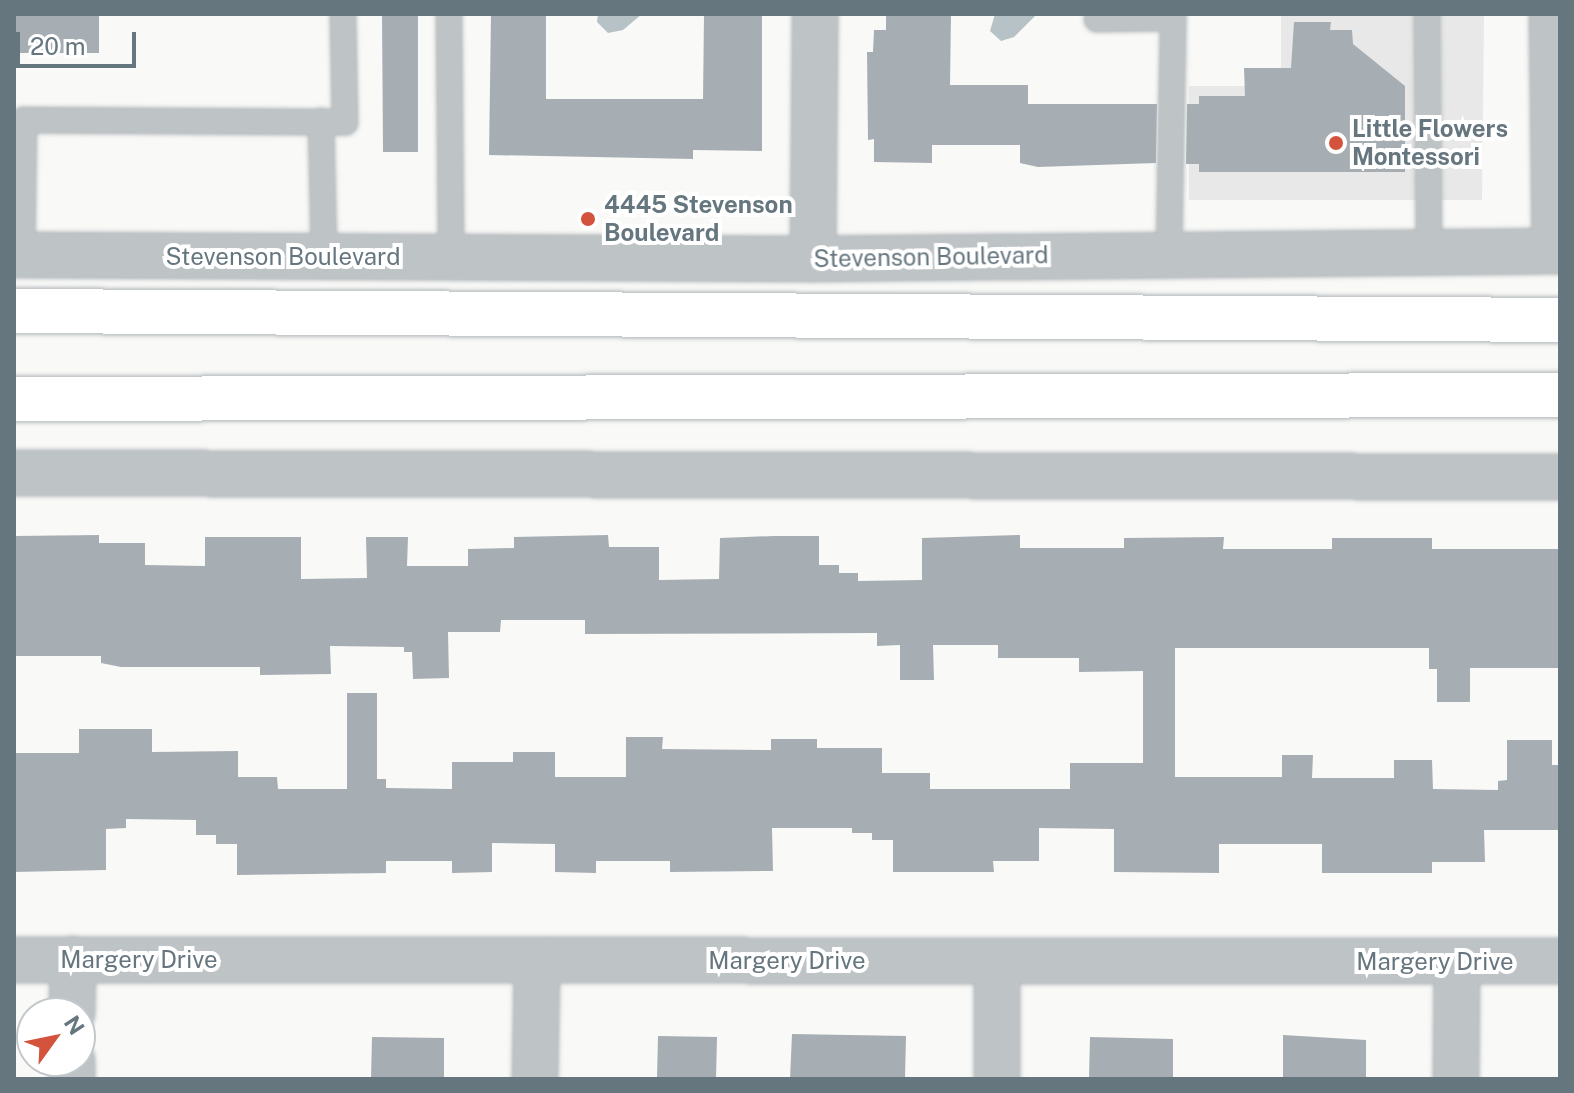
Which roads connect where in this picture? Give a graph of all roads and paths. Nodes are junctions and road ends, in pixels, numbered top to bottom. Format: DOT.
graph roads {
  1 [pos="343,14"];
  2 [pos="449,14"];
  3 [pos="815,14"];
  4 [pos="1427,14"];
  5 [pos="1552,14"];
  6 [pos="1173,16"];
  7 [pos="1097,19"];
  8 [pos="321,121"];
  9 [pos="1558,250"];
  10 [pos="1429,252"];
  11 [pos="18,255"];
  12 [pos="1169,255"];
  13 [pos="324,258"];
  14 [pos="451,258"];
  15 [pos="813,259"];
  16 [pos="14,311"];
  17 [pos="1560,320"];
  18 [pos="1560,395"];
  19 [pos="14,399"];
  20 [pos="14,473"];
  21 [pos="1560,477"];
  22 [pos="73,959"];
  23 [pos="14,960"];
  24 [pos="537,961"];
  25 [pos="1560,961"];
  26 [pos="997,962"];
  27 [pos="1457,963"];
  28 [pos="72,997"];
  29 [pos="535,1079"];
  30 [pos="997,1079"];
  31 [pos="1456,1079"];
  1 -- 8 [label="lane"];
  2 -- 14 [label="lane"];
  3 -- 15 [label="street"];
  4 -- 10 [label="lane"];
  5 -- 9 [label="street"];
  6 -- 7 [label="lane"];
  6 -- 12 [label="lane"];
  8 -- 11 [label="lane"];
  8 -- 13 [label="lane"];
  9 -- 10 [label="street, Stevenson Boulevard"];
  10 -- 12 [label="street, Stevenson Boulevard"];
  11 -- 13 [label="street, Stevenson Boulevard"];
  12 -- 15 [label="street, Stevenson Boulevard"];
  13 -- 14 [label="street, Stevenson Boulevard"];
  14 -- 15 [label="street, Stevenson Boulevard"];
  16 -- 17 [label="main road"];
  18 -- 19 [label="main road"];
  20 -- 21 [label="street"];
  22 -- 23 [label="street, Margery Drive"];
  22 -- 24 [label="street, Margery Drive"];
  22 -- 28 [label="street"];
  24 -- 26 [label="street, Margery Drive"];
  24 -- 29 [label="street"];
  25 -- 27 [label="street, Margery Drive"];
  26 -- 27 [label="street, Margery Drive"];
  26 -- 30 [label="street"];
  27 -- 31 [label="street"];
}
